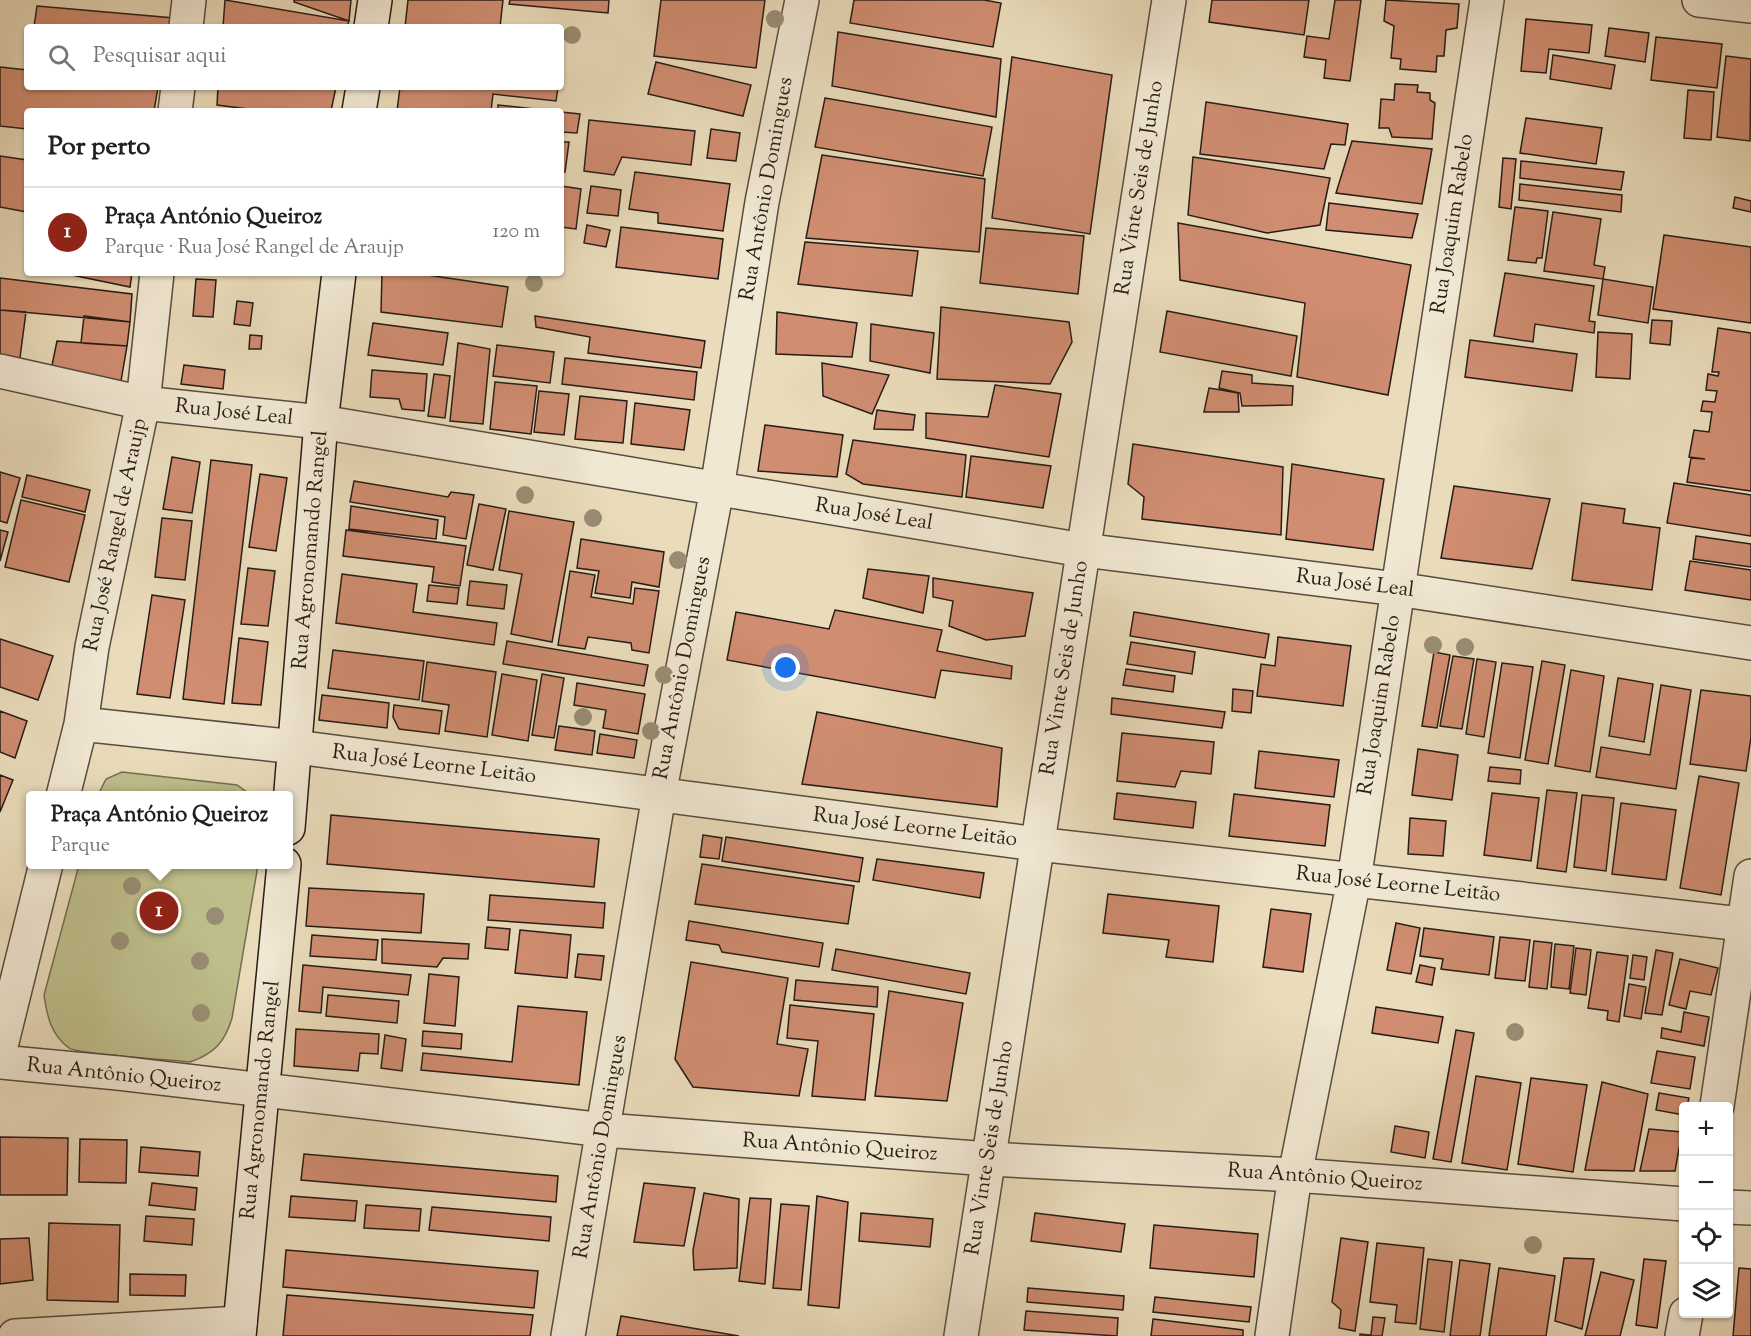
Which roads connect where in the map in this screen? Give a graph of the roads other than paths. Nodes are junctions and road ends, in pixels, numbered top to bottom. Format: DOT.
graph roads {
  1 [pos="189,0"];
  2 [pos="375,0"];
  3 [pos="802,0"];
  4 [pos="1169,0"];
  5 [pos="1487,0"];
  6 [pos="1699,0"];
  7 [pos="1751,6"];
  8 [pos="186,24"];
  9 [pos="371,24"];
  10 [pos="178,90"];
  11 [pos="362,90"];
  12 [pos="175,108"];
  13 [pos="360,108"];
  14 [pos="157,276"];
  15 [pos="339,276"];
  16 [pos="0,371"];
  17 [pos="143,403"];
  18 [pos="321,422"];
  19 [pos="717,489"];
  20 [pos="1083,550"];
  21 [pos="1398,589"];
  22 [pos="1751,643"];
  23 [pos="81,724"];
  24 [pos="296,747"];
  25 [pos="64,791"];
  26 [pos="292,791"];
  27 [pos="659,795"];
  28 [pos="1037,844"];
  29 [pos="45,869"];
  30 [pos="284,869"];
  31 [pos="1751,876"];
  32 [pos="1354,880"];
  33 [pos="1748,925"];
  34 [pos="0,1050"];
  35 [pos="0,1062"];
  36 [pos="262,1092"];
  37 [pos="1719,1102"];
  38 [pos="604,1130"];
  39 [pos="989,1159"];
  40 [pos="1295,1175"];
  41 [pos="1679,1204"];
  42 [pos="1733,1207"];
  43 [pos="1751,1208"];
  44 [pos="1685,1318"];
  45 [pos="240,1329"];
  46 [pos="15,1336"];
  47 [pos="568,1336"];
  48 [pos="961,1336"];
  49 [pos="1272,1336"];
  50 [pos="1682,1336"];
  1 -- 8 [label="street"];
  2 -- 9 [label="street"];
  3 -- 19 [label="street, Rua Antônio Domingues"];
  4 -- 20 [label="street, Rua Vinte Seis de Junho"];
  5 -- 21 [label="street, Rua Joaquim Rabelo"];
  6 -- 7 [label="street"];
  10 -- 12 [label="street"];
  11 -- 13 [label="street"];
  14 -- 17 [label="street, Rua José Rangel de Araujp"];
  15 -- 18 [label="street, Rua Agronomando Rangel"];
  16 -- 17 [label="street, Rua José Leal"];
  17 -- 18 [label="street, Rua José Leal"];
  17 -- 23 [label="street, Rua José Rangel de Araujp"];
  18 -- 19 [label="street, Rua José Leal"];
  18 -- 24 [label="street, Rua Agronomando Rangel"];
  19 -- 20 [label="street, Rua José Leal"];
  19 -- 27 [label="street, Rua Antônio Domingues"];
  20 -- 21 [label="street, Rua José Leal"];
  20 -- 28 [label="street, Rua Vinte Seis de Junho"];
  21 -- 22 [label="street, Rua José Leal"];
  21 -- 32 [label="street, Rua Joaquim Rabelo"];
  23 -- 24 [label="street, Rua José Leorne Leitão"];
  23 -- 25 [label="street, Rua José Rangel de Araujp"];
  24 -- 26 [label="street, Rua Agronomando Rangel"];
  24 -- 27 [label="street, Rua José Leorne Leitão"];
  27 -- 28 [label="street, Rua José Leorne Leitão"];
  27 -- 38 [label="street, Rua Antônio Domingues"];
  28 -- 32 [label="street, Rua José Leorne Leitão"];
  28 -- 39 [label="street, Rua Vinte Seis de Junho"];
  29 -- 34 [label="street"];
  30 -- 36 [label="street, Rua Agronomando Rangel"];
  31 -- 33 [label="street"];
  32 -- 33 [label="street, Rua José Leorne Leitão"];
  32 -- 40 [label="street, Rua Joaquim Rabelo"];
  33 -- 37 [label="street"];
  35 -- 36 [label="street, Rua Antônio Queiroz"];
  36 -- 38 [label="street, Rua Antônio Queiroz"];
  36 -- 45 [label="street, Rua Agronomando Rangel"];
  38 -- 39 [label="street, Rua Antônio Queiroz"];
  38 -- 47 [label="street, Rua Antônio Domingues"];
  39 -- 40 [label="street, Rua Antônio Queiroz"];
  39 -- 48 [label="street, Rua Vinte Seis de Junho"];
  40 -- 41 [label="street, Rua Antônio Queiroz"];
  40 -- 49 [label="street, Rua Joaquim Rabelo"];
  42 -- 43 [label="street"];
  44 -- 50 [label="street"];
  45 -- 46 [label="street"];
}
